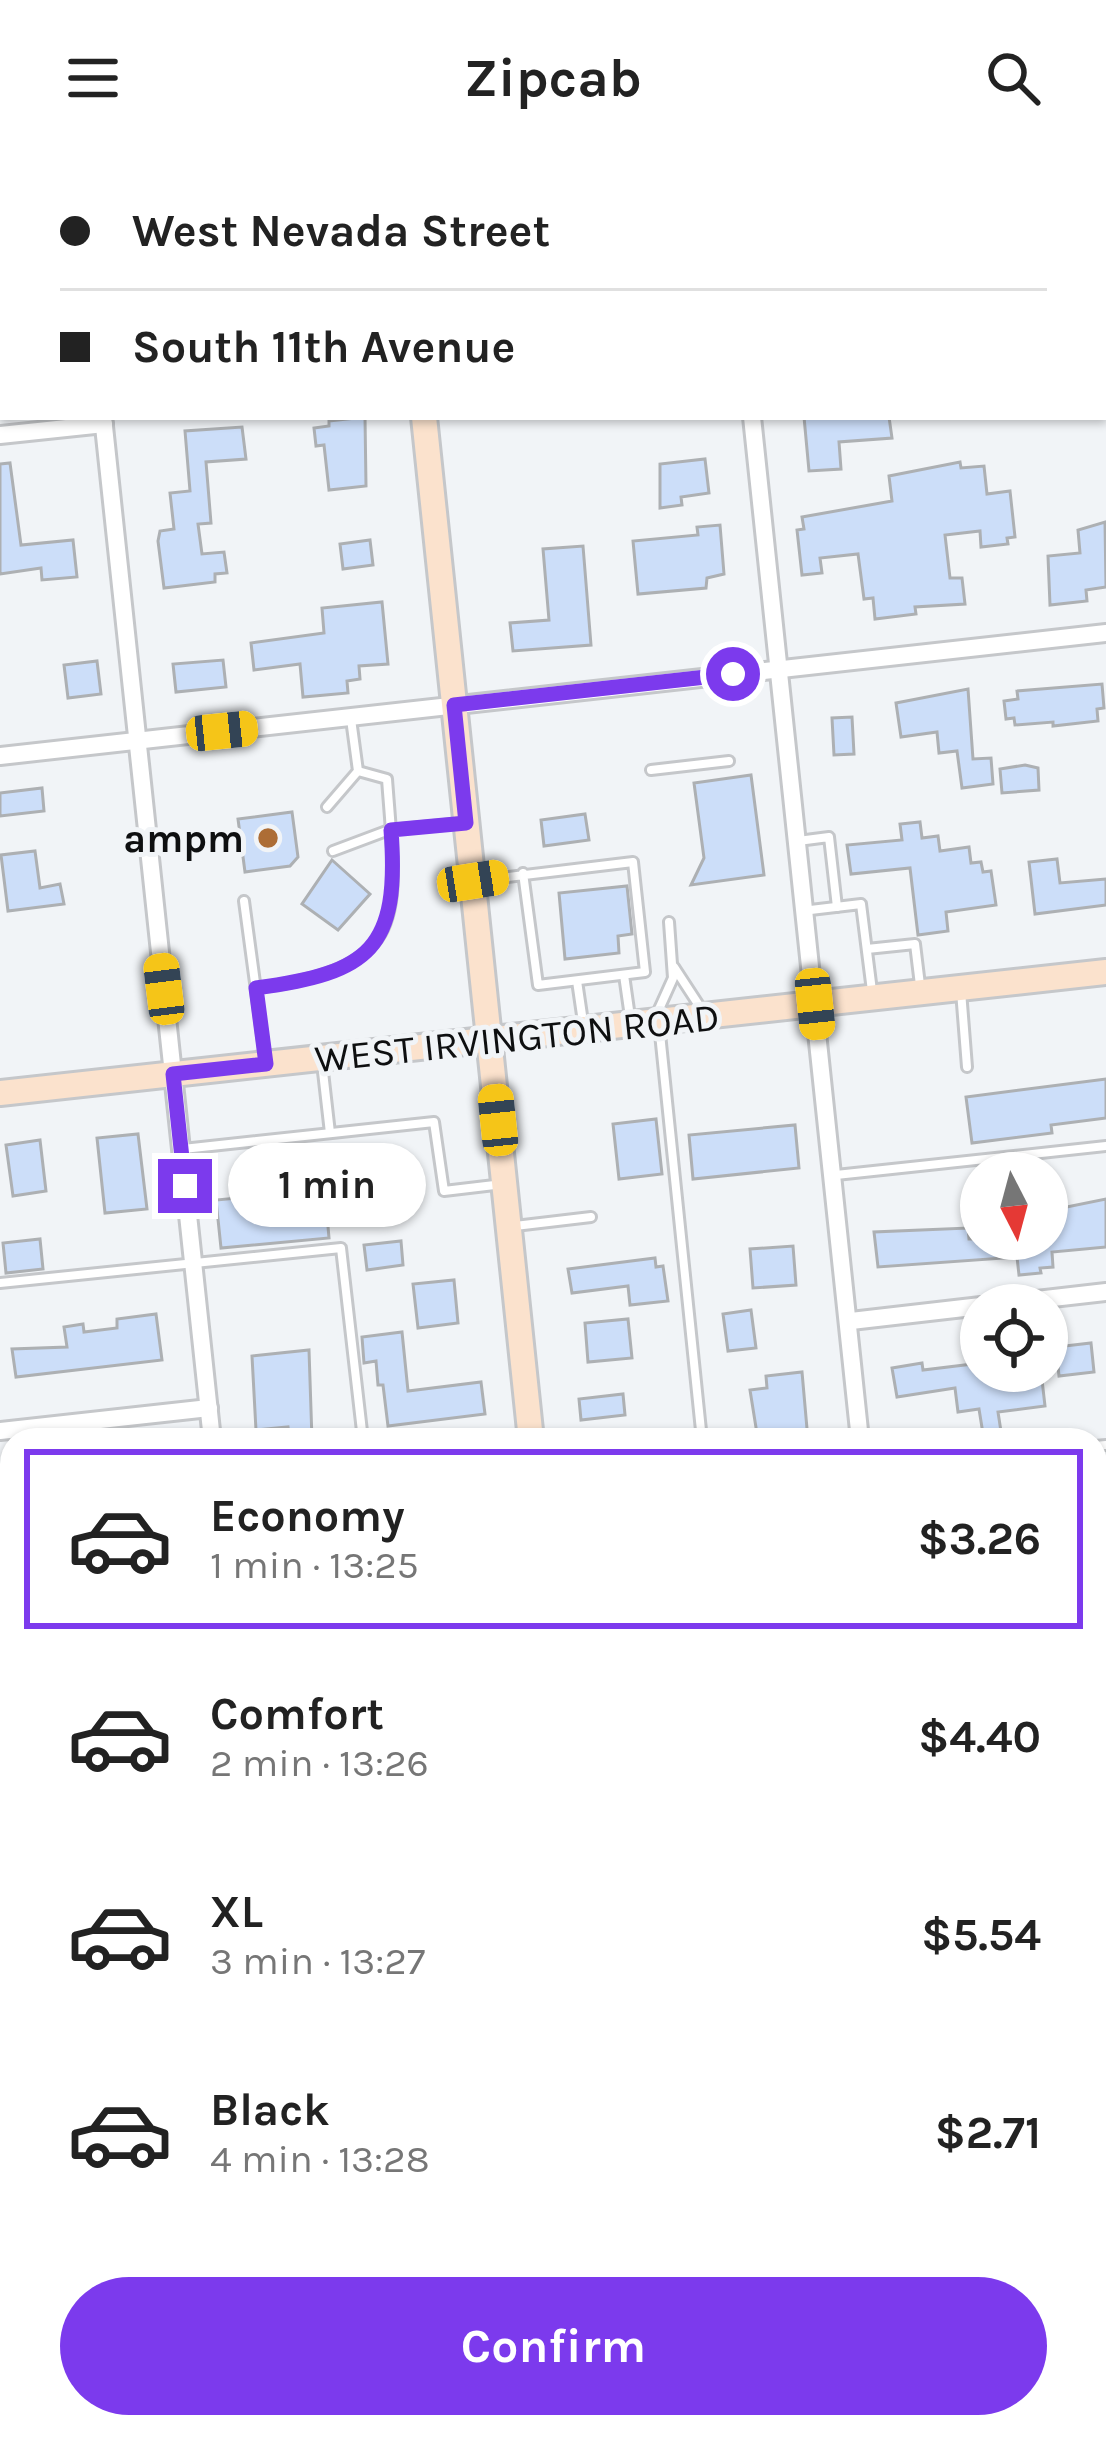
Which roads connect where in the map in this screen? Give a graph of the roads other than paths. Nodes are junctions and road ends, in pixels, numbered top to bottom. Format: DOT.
graph roads {
  1 [pos="104,420"];
  2 [pos="424,420"];
  3 [pos="752,420"];
  4 [pos="0,435"];
  5 [pos="1106,633"];
  6 [pos="777,670"];
  7 [pos="454,705"];
  8 [pos="351,717"];
  9 [pos="136,740"];
  10 [pos="0,756"];
  11 [pos="729,761"];
  12 [pos="651,770"];
  13 [pos="358,771"];
  14 [pos="327,807"];
  15 [pos="466,823"];
  16 [pos="391,830"];
  17 [pos="794,841"];
  18 [pos="332,851"];
  19 [pos="524,873"];
  20 [pos="473,881"];
  21 [pos="244,901"];
  22 [pos="837,907"];
  23 [pos="802,911"];
  24 [pos="669,922"];
  25 [pos="867,949"];
  26 [pos="674,966"];
  27 [pos="1106,972"];
  28 [pos="624,975"];
  29 [pos="577,980"];
  30 [pos="256,988"];
  31 [pos="960,988"];
  32 [pos="921,992"];
  33 [pos="872,998"];
  34 [pos="815,1004"];
  35 [pos="707,1016"];
  36 [pos="648,1022"];
  37 [pos="584,1030"];
  38 [pos="490,1040"];
  39 [pos="322,1058"];
  40 [pos="266,1064"];
  41 [pos="967,1067"];
  42 [pos="173,1074"];
  43 [pos="0,1093"];
  44 [pos="330,1133"];
  45 [pos="1106,1146"];
  46 [pos="181,1149"];
  47 [pos="834,1175"];
  48 [pos="505,1184"];
  49 [pos="591,1217"];
  50 [pos="509,1226"];
  51 [pos="193,1261"];
  52 [pos="0,1283"];
  53 [pos="1106,1292"];
  54 [pos="1068,1296"];
  55 [pos="960,1308"];
  56 [pos="850,1321"];
  57 [pos="209,1408"];
  58 [pos="27,1428"];
  59 [pos="211,1428"];
  60 [pos="362,1428"];
  61 [pos="530,1428"];
  62 [pos="700,1428"];
  63 [pos="859,1428"];
  1 -- 4 [label="street"];
  1 -- 9 [label="street"];
  2 -- 7 [label="main road"];
  3 -- 6 [label="street"];
  5 -- 6 [label="street"];
  6 -- 7 [label="street"];
  6 -- 17 [label="street"];
  7 -- 8 [label="street"];
  7 -- 15 [label="main road"];
  8 -- 9 [label="street"];
  8 -- 13 [label="lane"];
  9 -- 10 [label="street"];
  9 -- 42 [label="street"];
  11 -- 12 [label="lane"];
  13 -- 14 [label="lane"];
  13 -- 16 [label="lane"];
  15 -- 16 [label="lane"];
  15 -- 20 [label="main road"];
  16 -- 18 [label="lane"];
  16 -- 30 [label="lane"];
  17 -- 22 [label="lane"];
  17 -- 23 [label="street"];
  19 -- 20 [label="lane"];
  19 -- 28 [label="lane"];
  19 -- 29 [label="lane"];
  20 -- 38 [label="main road"];
  21 -- 30 [label="lane"];
  22 -- 23 [label="lane"];
  22 -- 25 [label="lane"];
  23 -- 34 [label="street"];
  24 -- 26 [label="lane"];
  25 -- 32 [label="lane"];
  25 -- 33 [label="lane"];
  26 -- 35 [label="lane"];
  26 -- 36 [label="lane"];
  27 -- 31 [label="main road, WEST IRVINGTON ROAD"];
  28 -- 29 [label="lane"];
  28 -- 36 [label="lane"];
  29 -- 37 [label="lane"];
  30 -- 40 [label="lane"];
  31 -- 32 [label="main road, WEST IRVINGTON ROAD"];
  31 -- 41 [label="lane"];
  32 -- 33 [label="main road, WEST IRVINGTON ROAD"];
  33 -- 34 [label="main road, WEST IRVINGTON ROAD"];
  34 -- 35 [label="main road, WEST IRVINGTON ROAD"];
  34 -- 47 [label="street"];
  35 -- 36 [label="main road, WEST IRVINGTON ROAD"];
  36 -- 37 [label="main road, WEST IRVINGTON ROAD"];
  36 -- 62 [label="lane"];
  37 -- 38 [label="main road, WEST IRVINGTON ROAD"];
  38 -- 39 [label="main road, WEST IRVINGTON ROAD"];
  38 -- 48 [label="main road"];
  39 -- 40 [label="main road, WEST IRVINGTON ROAD"];
  39 -- 44 [label="lane"];
  40 -- 42 [label="main road, WEST IRVINGTON ROAD"];
  42 -- 43 [label="main road, WEST IRVINGTON ROAD"];
  42 -- 46 [label="street"];
  44 -- 46 [label="lane"];
  44 -- 48 [label="lane"];
  45 -- 47 [label="lane"];
  46 -- 51 [label="street"];
  47 -- 56 [label="street"];
  48 -- 50 [label="main road"];
  49 -- 50 [label="lane"];
  50 -- 61 [label="main road"];
  51 -- 52 [label="lane"];
  51 -- 57 [label="street"];
  51 -- 60 [label="lane"];
  53 -- 54 [label="street"];
  55 -- 56 [label="street"];
  56 -- 63 [label="street"];
  57 -- 58 [label="street"];
  57 -- 59 [label="street"];
}
